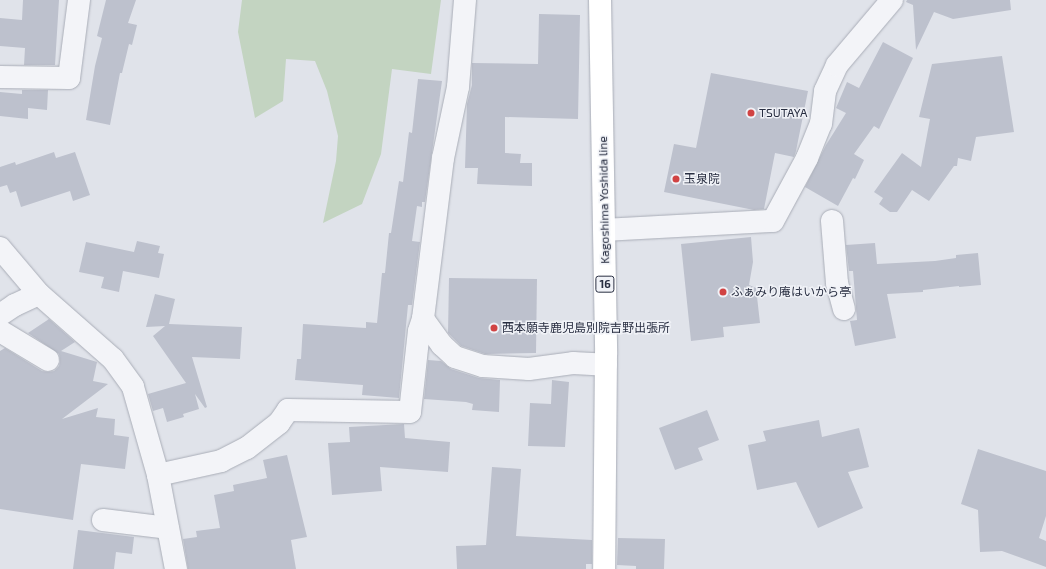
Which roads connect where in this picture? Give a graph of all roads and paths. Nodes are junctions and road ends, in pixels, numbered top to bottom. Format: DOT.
graph roads {
  1 [pos="79,0"];
  2 [pos="465,0"];
  3 [pos="600,0"];
  4 [pos="892,0"];
  5 [pos="0,76"];
  6 [pos="832,221"];
  7 [pos="605,230"];
  8 [pos="0,248"];
  9 [pos="40,294"];
  10 [pos="844,310"];
  11 [pos="0,315"];
  12 [pos="423,319"];
  13 [pos="0,331"];
  14 [pos="48,360"];
  15 [pos="606,365"];
  16 [pos="158,474"];
  17 [pos="103,520"];
  18 [pos="168,528"];
  19 [pos="176,569"];
  20 [pos="604,569"];
  1 -- 5 [label="street"];
  2 -- 12 [label="street"];
  3 -- 7 [label="main road, Kagoshima Yoshida line / 16"];
  4 -- 7 [label="street"];
  6 -- 10 [label="street"];
  7 -- 15 [label="main road, Kagoshima Yoshida line / 16"];
  8 -- 9 [label="street"];
  9 -- 11 [label="street"];
  9 -- 16 [label="street"];
  12 -- 15 [label="street"];
  12 -- 16 [label="street"];
  13 -- 14 [label="street"];
  15 -- 20 [label="main road, Kagoshima Yoshida line / 16"];
  16 -- 18 [label="street"];
  17 -- 18 [label="street"];
  18 -- 19 [label="street"];
}
